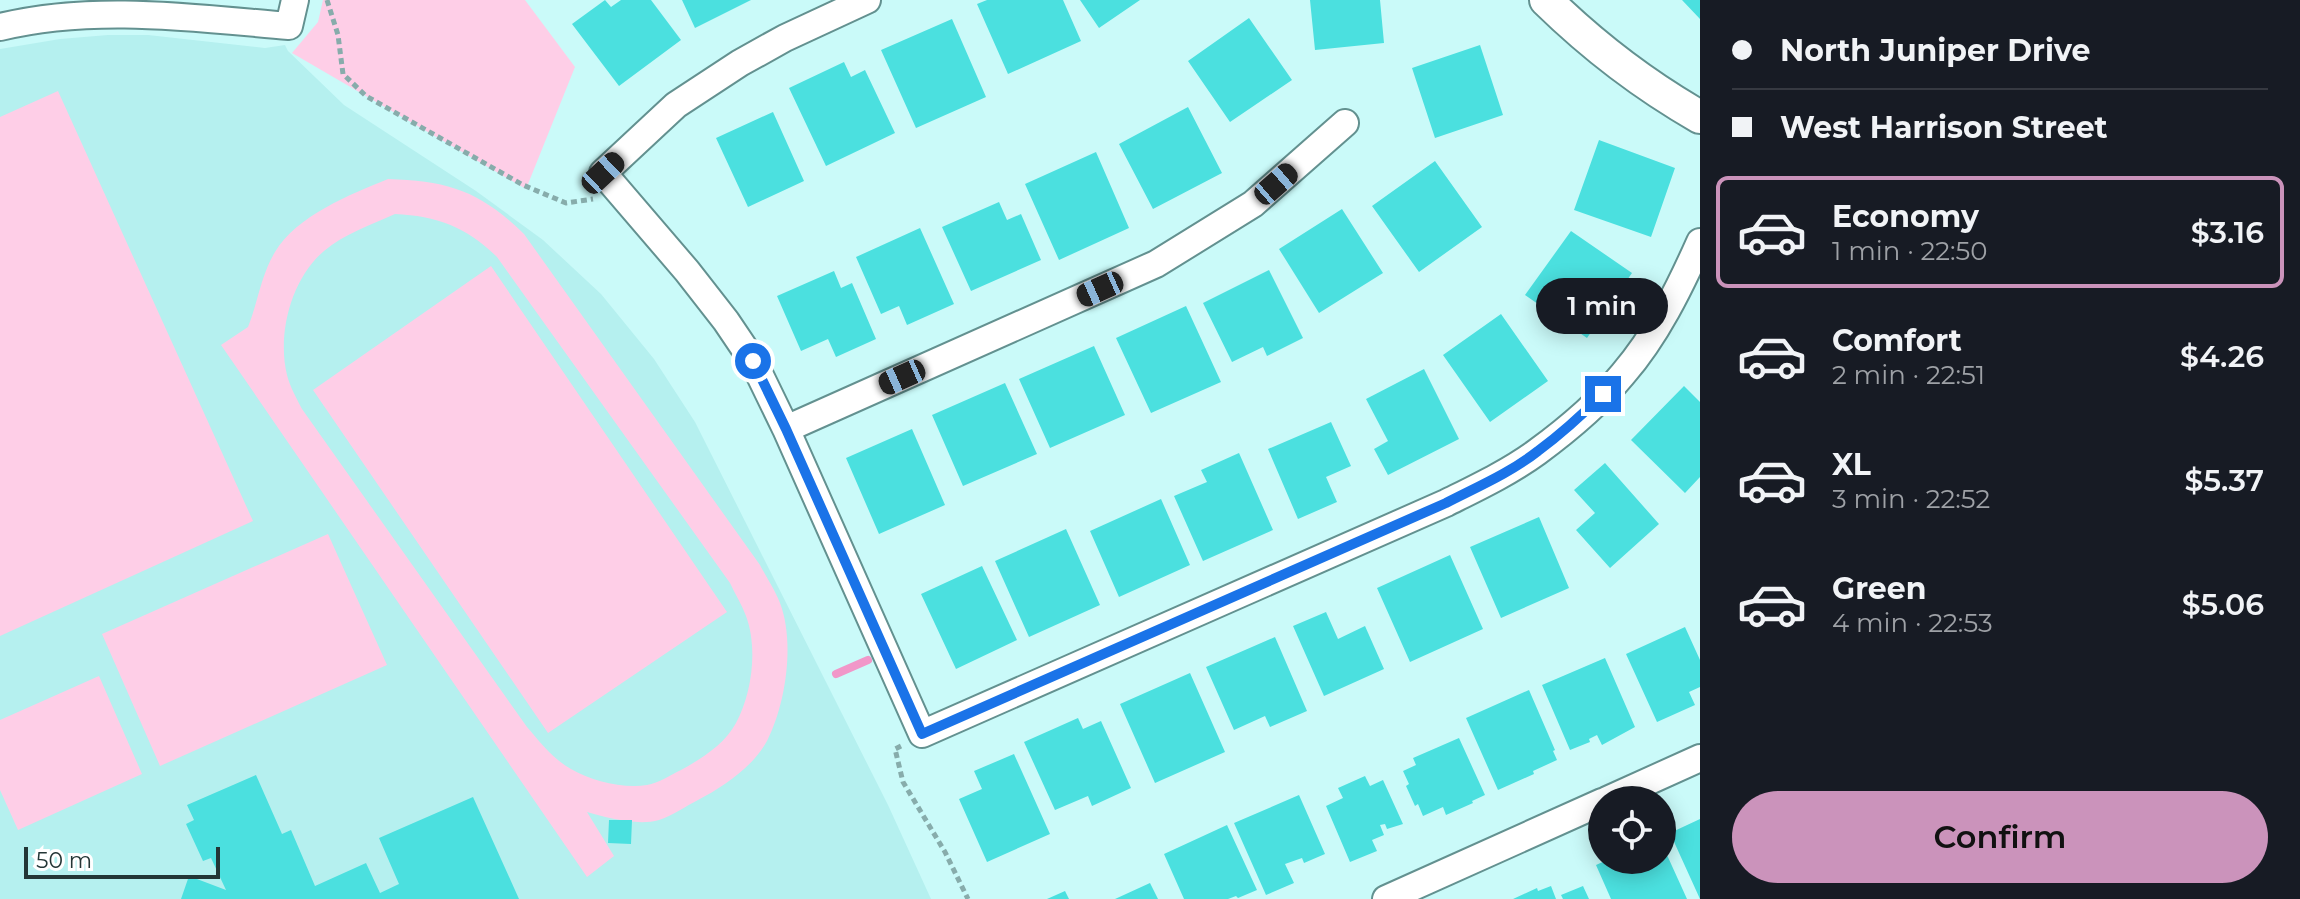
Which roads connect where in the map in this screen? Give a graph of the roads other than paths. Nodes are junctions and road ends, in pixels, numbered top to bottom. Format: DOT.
graph roads {
  1 [pos="295,0"];
  2 [pos="867,0"];
  3 [pos="1546,0"];
  4 [pos="0,27"];
  5 [pos="1700,117"];
  6 [pos="1345,123"];
  7 [pos="1700,242"];
  8 [pos="786,429"];
  9 [pos="1700,758"];
  10 [pos="1637,786"];
  11 [pos="1588,808"];
  12 [pos="1386,899"];
  1 -- 4 [label="street"];
  2 -- 8 [label="street"];
  3 -- 5 [label="street"];
  6 -- 8 [label="street"];
  7 -- 8 [label="street"];
  9 -- 10 [label="street"];
  11 -- 12 [label="street"];
}
